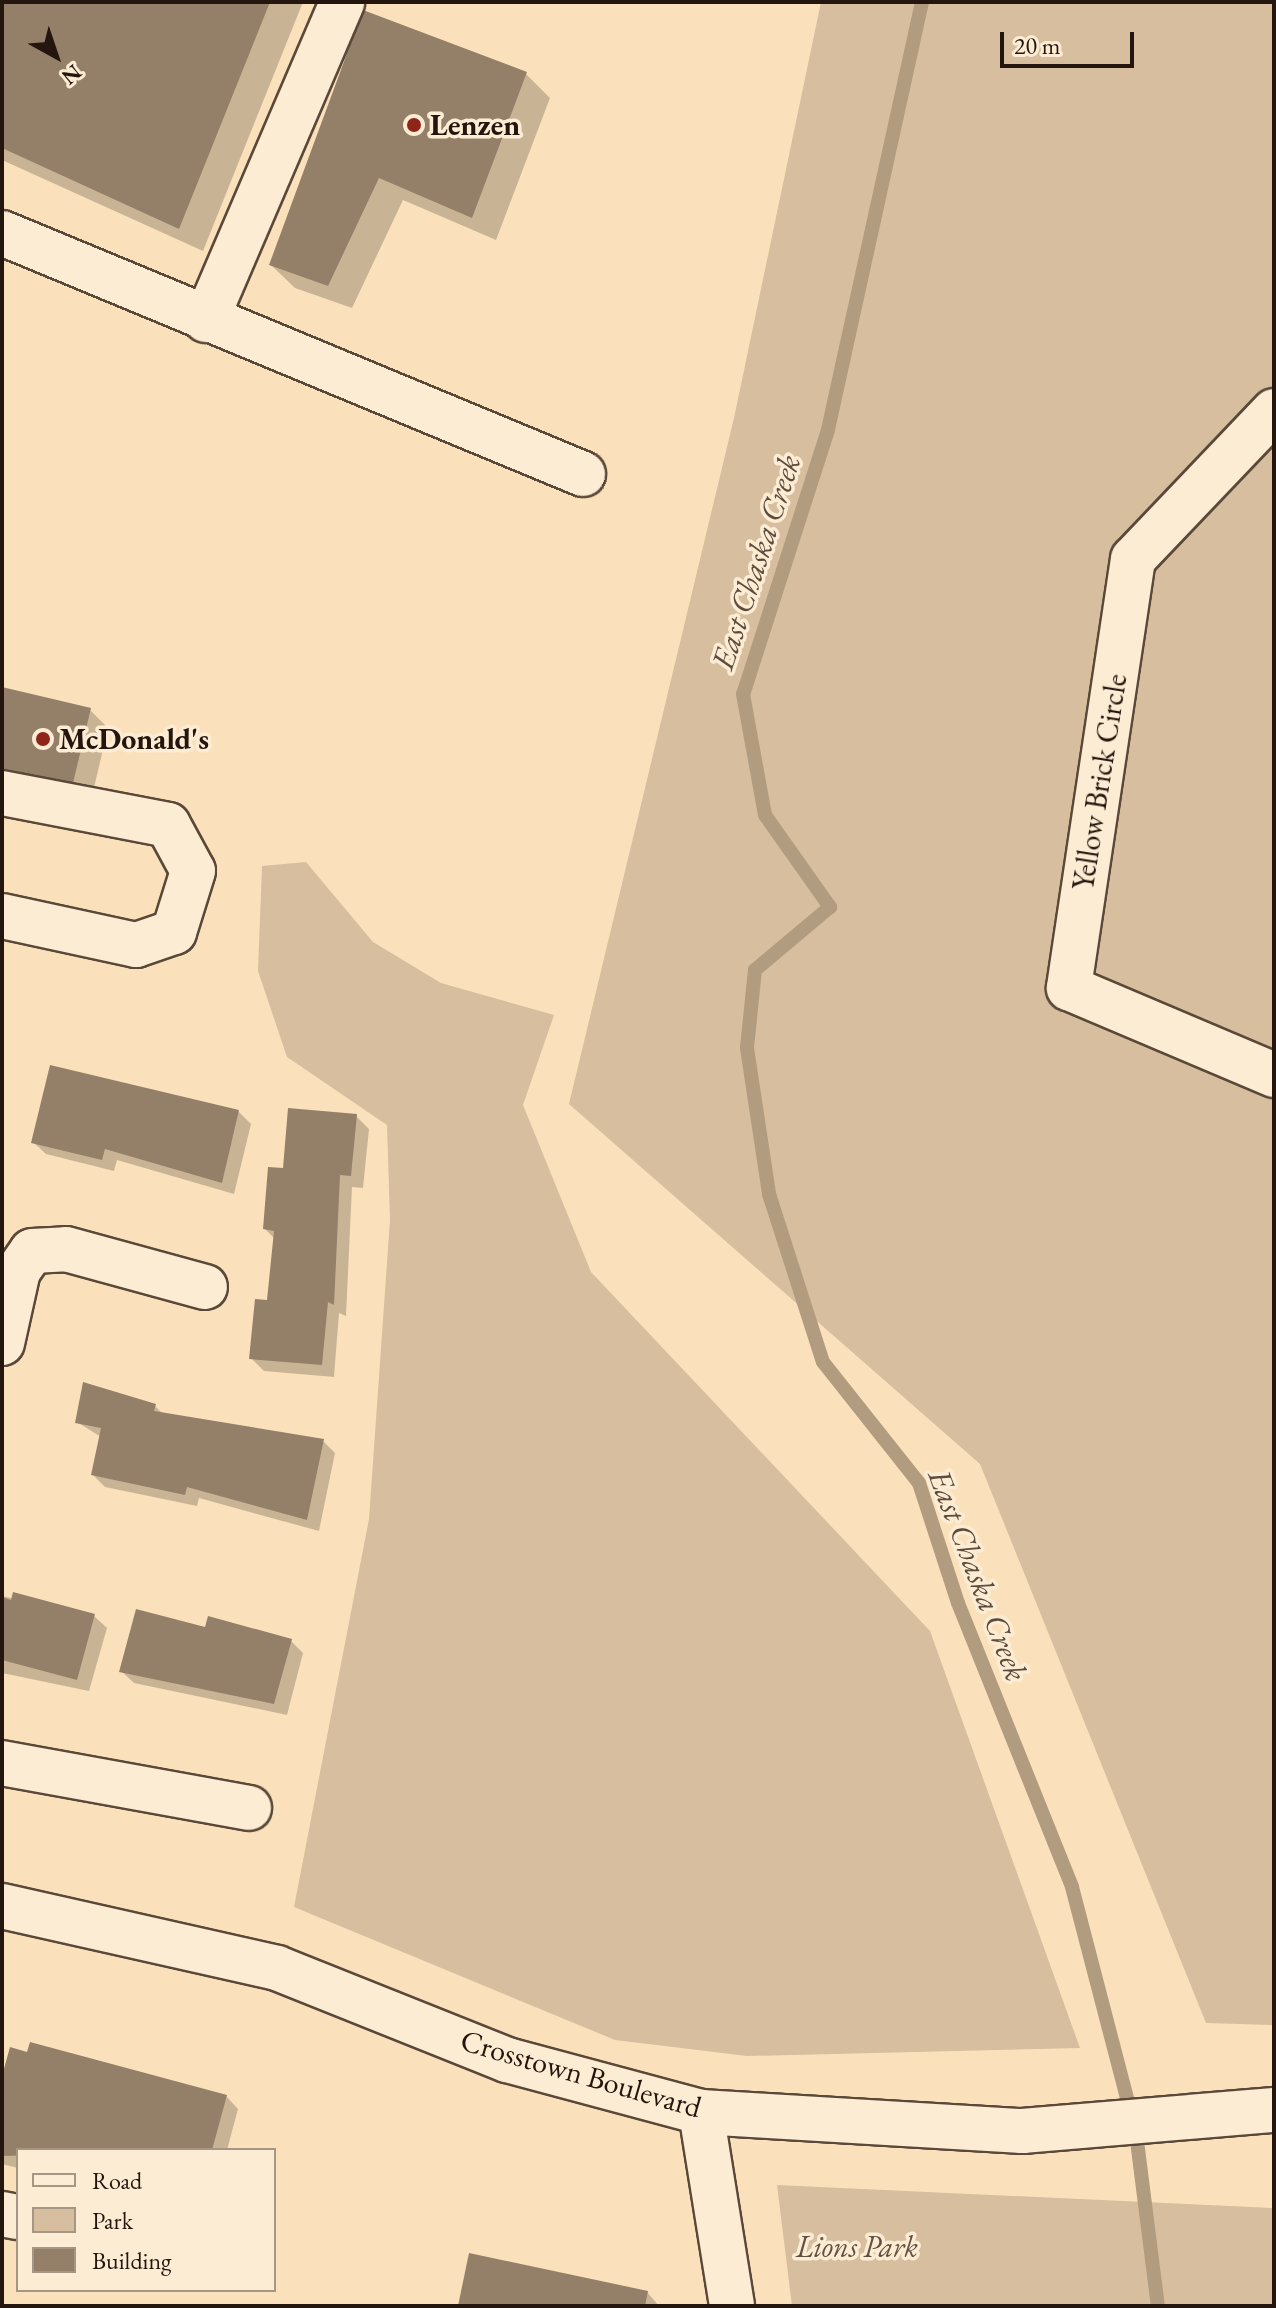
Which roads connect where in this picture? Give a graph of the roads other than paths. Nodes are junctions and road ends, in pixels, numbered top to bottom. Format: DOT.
graph roads {
  1 [pos="342,2"];
  2 [pos="2,233"];
  3 [pos="206,320"];
  4 [pos="1274,411"];
  5 [pos="583,474"];
  6 [pos="2,793"];
  7 [pos="2,916"];
  8 [pos="1274,1075"];
  9 [pos="205,1287"];
  10 [pos="2,1343"];
  11 [pos="2,1763"];
  12 [pos="249,1808"];
  13 [pos="2,1906"];
  14 [pos="1274,2110"];
  15 [pos="701,2112"];
  16 [pos="732,2306"];
  1 -- 3 [label="street"];
  2 -- 3 [label="street"];
  3 -- 5 [label="street"];
  4 -- 8 [label="street, Yellow Brick Circle"];
  6 -- 7 [label="street"];
  9 -- 10 [label="street"];
  11 -- 12 [label="street"];
  13 -- 15 [label="street, Crosstown Boulevard"];
  14 -- 15 [label="street, Crosstown Boulevard"];
  15 -- 16 [label="street"];
}
